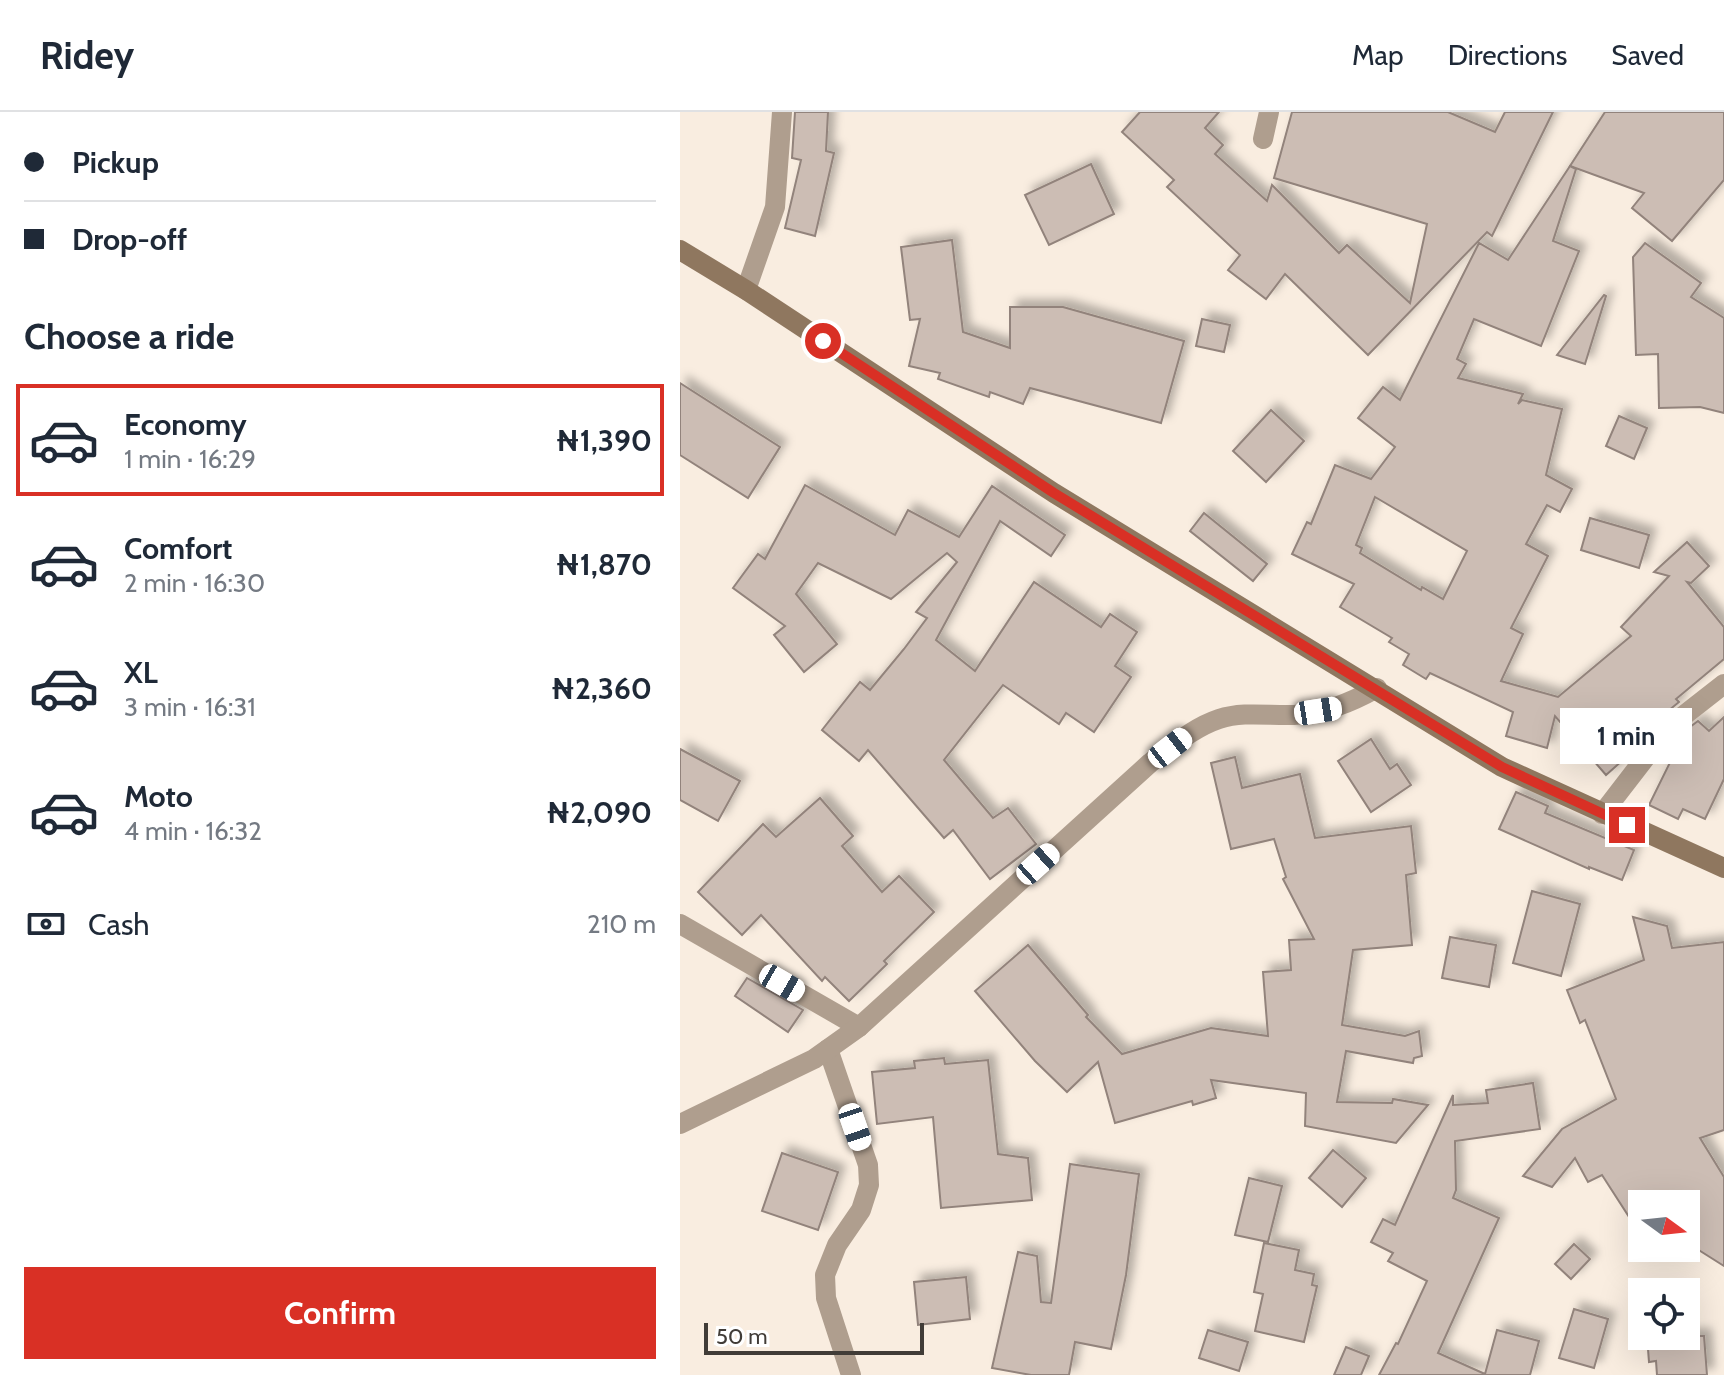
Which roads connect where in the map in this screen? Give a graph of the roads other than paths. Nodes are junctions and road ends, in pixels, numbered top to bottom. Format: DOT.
graph roads {
  1 [pos="782,112"];
  2 [pos="1269,112"];
  3 [pos="1263,139"];
  4 [pos="680,250"];
  5 [pos="746,290"];
  6 [pos="1724,684"];
  7 [pos="1377,688"];
  8 [pos="1602,814"];
  9 [pos="1724,868"];
  10 [pos="680,924"];
  11 [pos="859,1027"];
  12 [pos="828,1049"];
  13 [pos="680,1124"];
  14 [pos="851,1375"];
  1 -- 5 [label="street"];
  2 -- 3 [label="street"];
  4 -- 5 [label="main road"];
  5 -- 7 [label="main road"];
  6 -- 8 [label="street"];
  7 -- 8 [label="main road"];
  7 -- 11 [label="street"];
  8 -- 9 [label="main road"];
  10 -- 11 [label="street"];
  11 -- 12 [label="street"];
  12 -- 13 [label="street"];
  12 -- 14 [label="street"];
}
